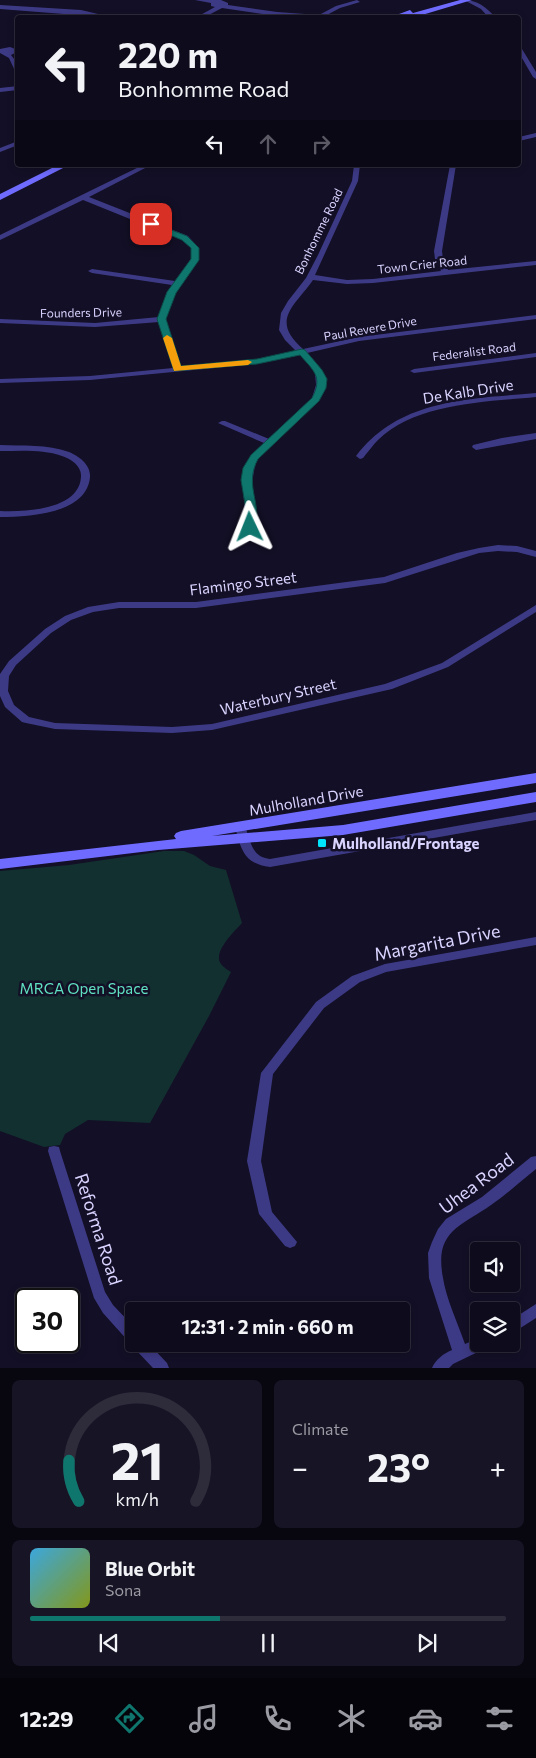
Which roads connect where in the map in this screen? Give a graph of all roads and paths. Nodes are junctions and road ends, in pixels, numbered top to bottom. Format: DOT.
graph roads {
  1 [pos="201,0"];
  2 [pos="456,0"];
  3 [pos="468,0"];
  4 [pos="357,2"];
  5 [pos="220,4"];
  6 [pos="0,7"];
  7 [pos="96,15"];
  8 [pos="203,15"];
  9 [pos="271,15"];
  10 [pos="322,15"];
  11 [pos="402,15"];
  12 [pos="413,15"];
  13 [pos="490,15"];
  14 [pos="3,50"];
  15 [pos="14,51"];
  16 [pos="521,54"];
  17 [pos="536,77"];
  18 [pos="15,88"];
  19 [pos="0,90"];
  20 [pos="536,135"];
  21 [pos="521,139"];
  22 [pos="15,144"];
  23 [pos="0,150"];
  24 [pos="50,167"];
  25 [pos="62,167"];
  26 [pos="144,167"];
  27 [pos="357,167"];
  28 [pos="453,167"];
  29 [pos="0,192"];
  30 [pos="0,197"];
  31 [pos="83,197"];
  32 [pos="0,238"];
  33 [pos="536,263"];
  34 [pos="92,271"];
  35 [pos="446,273"];
  36 [pos="310,277"];
  37 [pos="177,284"];
  38 [pos="536,317"];
  39 [pos="162,319"];
  40 [pos="0,321"];
  41 [pos="302,352"];
  42 [pos="536,354"];
  43 [pos="177,370"];
  44 [pos="414,371"];
  45 [pos="0,381"];
  46 [pos="536,395"];
  47 [pos="222,423"];
  48 [pos="536,436"];
  49 [pos="270,442"];
  50 [pos="476,447"];
  51 [pos="0,448"];
  52 [pos="360,456"];
  53 [pos="0,514"];
  54 [pos="250,527"];
  55 [pos="536,554"];
  56 [pos="536,608"];
  57 [pos="10,707"];
  58 [pos="536,778"];
  59 [pos="536,797"];
  60 [pos="536,816"];
  61 [pos="242,833"];
  62 [pos="0,864"];
  63 [pos="536,941"];
  64 [pos="54,1152"];
  65 [pos="536,1161"];
  66 [pos="290,1242"];
  67 [pos="536,1310"];
  68 [pos="520,1322"];
  69 [pos="125,1327"];
  70 [pos="470,1348"];
  71 [pos="147,1352"];
  72 [pos="460,1352"];
  73 [pos="162,1368"];
  74 [pos="439,1368"];
  1 -- 5 [label="street"];
  2 -- 11 [label="main road"];
  3 -- 12 [label="main road"];
  3 -- 13 [label="street"];
  4 -- 10 [label="street"];
  5 -- 8 [label="street"];
  5 -- 9 [label="street"];
  6 -- 7 [label="street"];
  14 -- 15 [label="street"];
  16 -- 17 [label="street"];
  18 -- 19 [label="street"];
  20 -- 21 [label="street"];
  22 -- 23 [label="street"];
  24 -- 29 [label="main road"];
  25 -- 30 [label="main road"];
  26 -- 31 [label="street"];
  27 -- 36 [label="street, Bonhomme Road"];
  28 -- 35 [label="street"];
  31 -- 32 [label="street"];
  31 -- 37 [label="street"];
  33 -- 35 [label="street, Town Crier Road"];
  34 -- 37 [label="street"];
  35 -- 36 [label="street, Town Crier Road"];
  36 -- 41 [label="street, Bonhomme Road"];
  37 -- 39 [label="street"];
  38 -- 41 [label="street, Paul Revere Drive"];
  39 -- 40 [label="street, Founders Drive"];
  39 -- 43 [label="street"];
  41 -- 43 [label="street, Paul Revere Drive"];
  41 -- 49 [label="street, Bonhomme Road"];
  42 -- 44 [label="street, Federalist Road"];
  43 -- 45 [label="street, Paul Revere Drive"];
  46 -- 52 [label="street, De Kalb Drive"];
  47 -- 49 [label="street"];
  48 -- 50 [label="street"];
  49 -- 54 [label="street, Bonhomme Road"];
  51 -- 53 [label="street"];
  55 -- 57 [label="street, Flamingo Street"];
  56 -- 57 [label="street, Waterbury Street"];
  58 -- 61 [label="main road, Mulholland Drive"];
  59 -- 61 [label="main road, Mulholland Drive"];
  60 -- 61 [label="street"];
  61 -- 62 [label="main road, Mulholland Drive"];
  63 -- 66 [label="street, Margarita Drive"];
  64 -- 69 [label="street, Reforma Road"];
  65 -- 72 [label="street, Uhea Road"];
  67 -- 68 [label="street"];
  70 -- 72 [label="street"];
  71 -- 73 [label="street"];
  72 -- 74 [label="street"];
}
